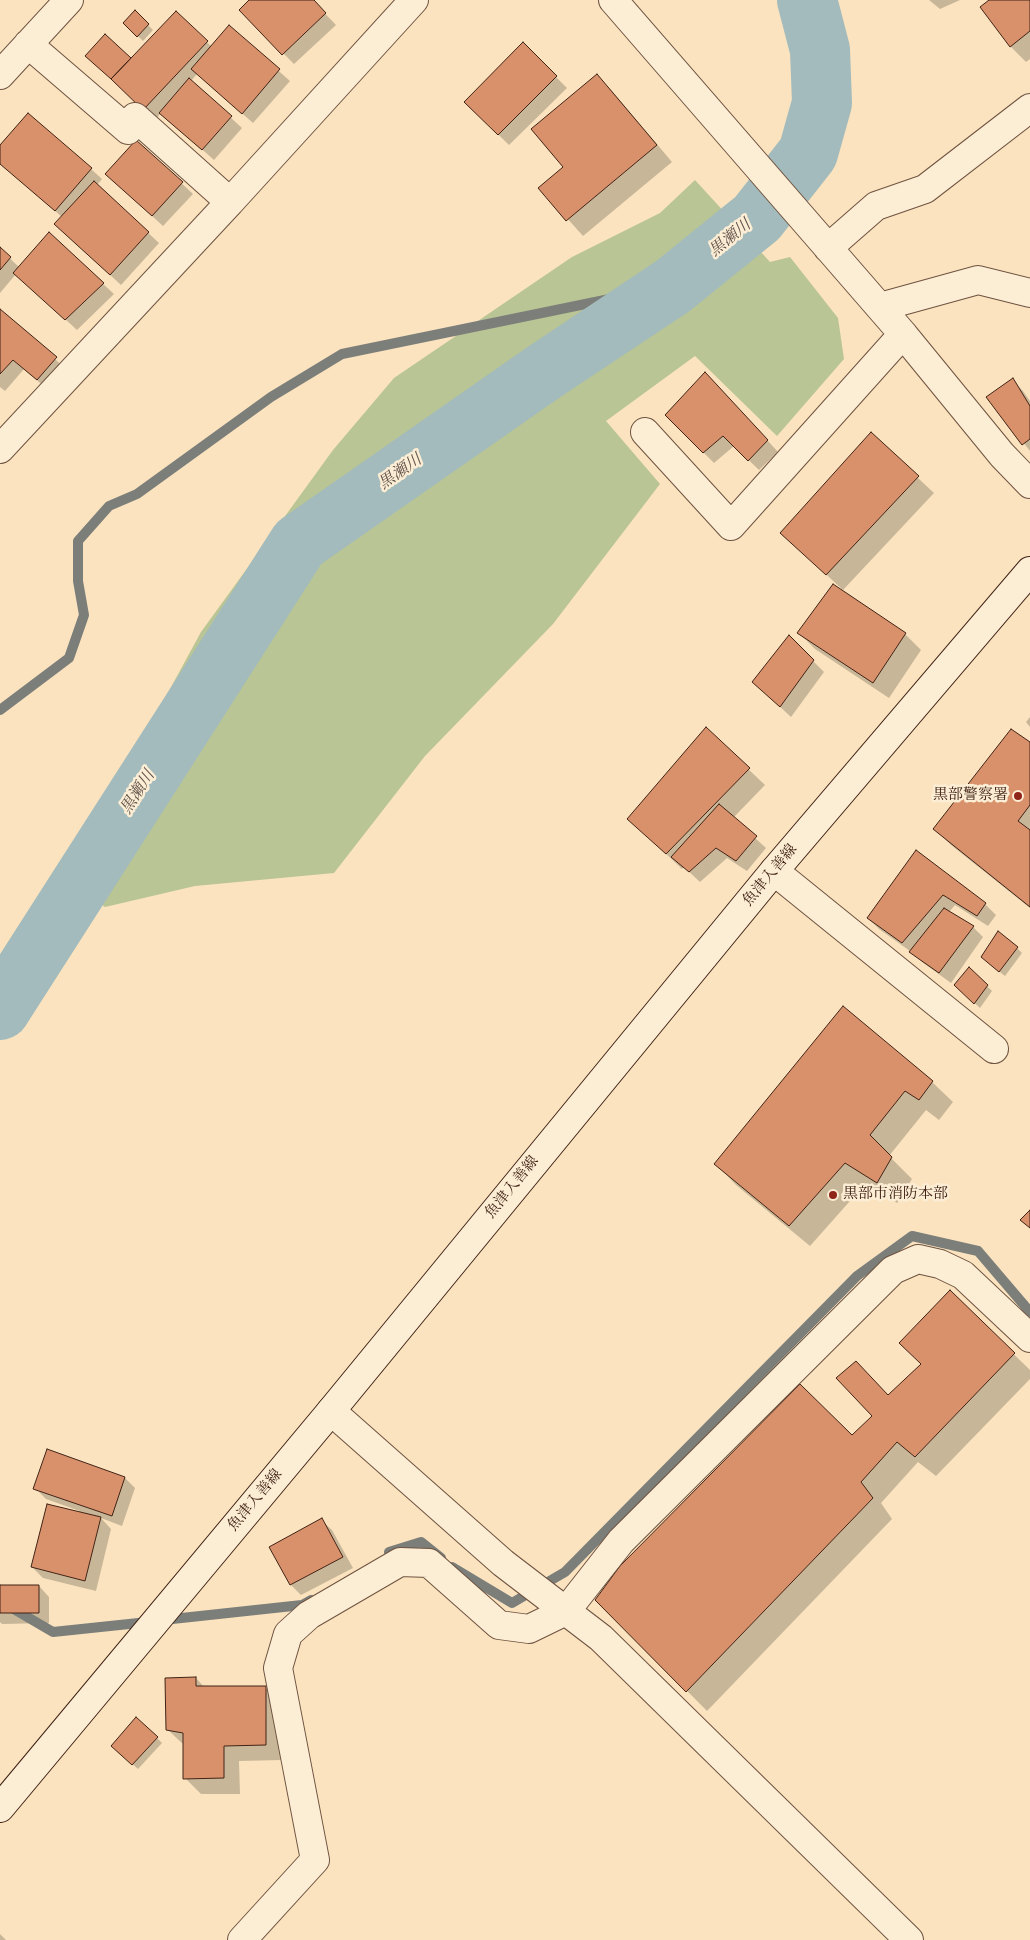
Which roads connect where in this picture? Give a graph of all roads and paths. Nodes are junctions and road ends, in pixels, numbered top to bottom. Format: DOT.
graph roads {
  1 [pos="69,0"];
  2 [pos="414,0"];
  3 [pos="613,0"];
  4 [pos="28,44"];
  5 [pos="0,75"];
  6 [pos="1030,108"];
  7 [pos="230,202"];
  8 [pos="828,248"];
  9 [pos="1030,293"];
  10 [pos="880,307"];
  11 [pos="904,334"];
  12 [pos="645,432"];
  13 [pos="0,449"];
  14 [pos="1030,484"];
  15 [pos="1030,571"];
  16 [pos="774,871"];
  17 [pos="994,1049"];
  18 [pos="1030,1338"];
  19 [pos="331,1411"];
  20 [pos="566,1611"];
  21 [pos="0,1808"];
  22 [pos="242,1940"];
  23 [pos="910,1940"];
  1 -- 4 [label="street"];
  2 -- 7 [label="street"];
  3 -- 8 [label="street"];
  4 -- 5 [label="street"];
  4 -- 7 [label="street"];
  6 -- 8 [label="street"];
  7 -- 13 [label="street"];
  8 -- 10 [label="street"];
  9 -- 10 [label="street"];
  10 -- 11 [label="street"];
  11 -- 12 [label="street"];
  11 -- 14 [label="street"];
  15 -- 16 [label="street, 魚津入善線"];
  16 -- 17 [label="street"];
  16 -- 19 [label="street, 魚津入善線"];
  18 -- 20 [label="street"];
  19 -- 20 [label="street"];
  19 -- 21 [label="street, 魚津入善線"];
  20 -- 22 [label="street"];
  20 -- 23 [label="street"];
}
